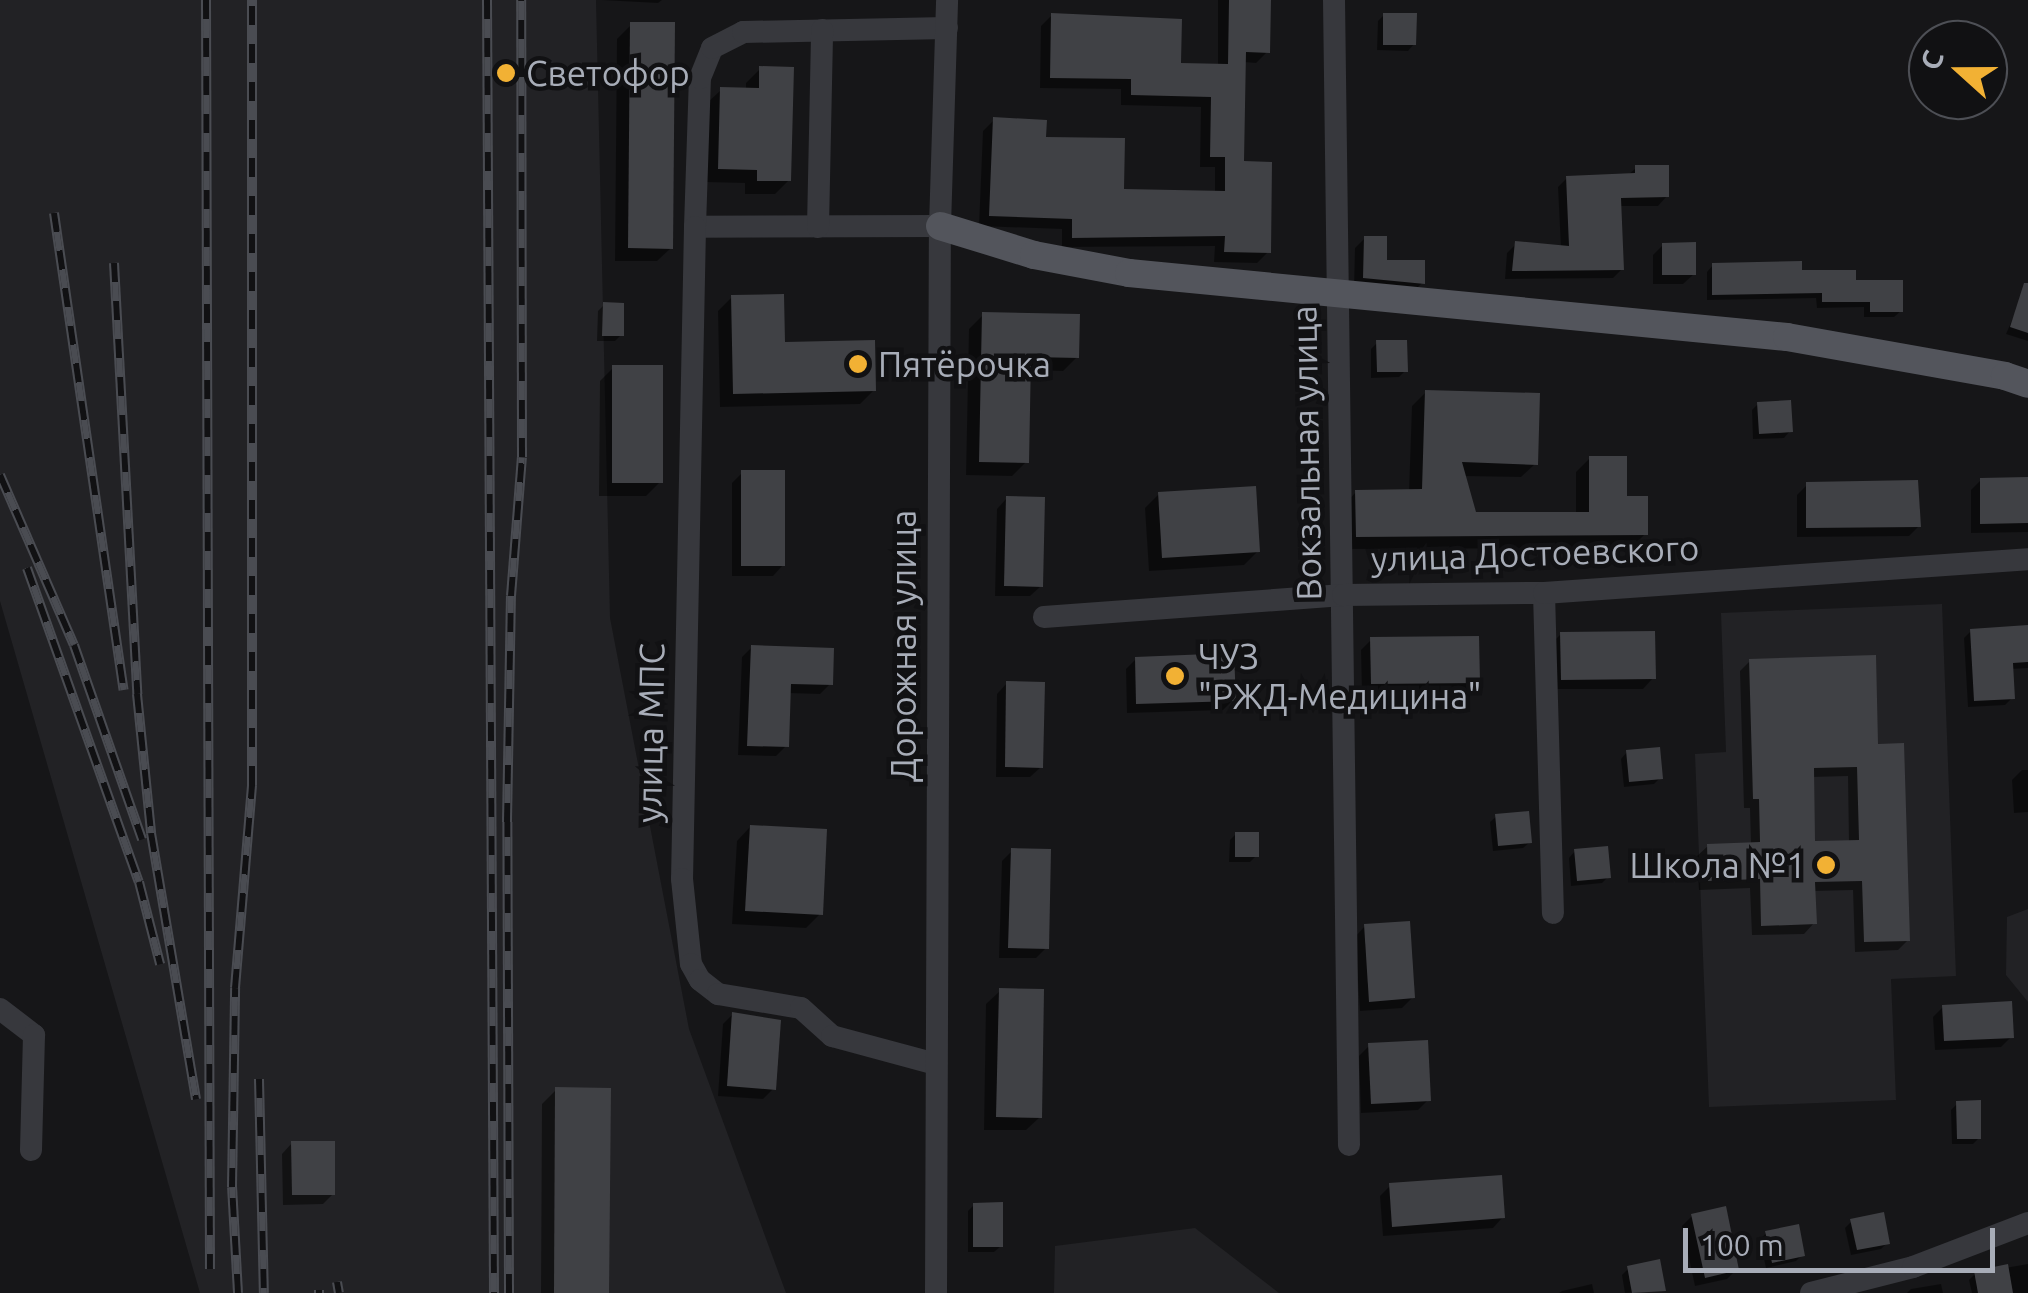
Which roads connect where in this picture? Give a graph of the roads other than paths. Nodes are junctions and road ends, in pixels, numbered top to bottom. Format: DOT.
graph roads {
  1 [pos="948,0"];
  2 [pos="1334,0"];
  3 [pos="946,28"];
  4 [pos="822,30"];
  5 [pos="940,226"];
  6 [pos="696,227"];
  7 [pos="818,227"];
  8 [pos="1339,297"];
  9 [pos="2028,384"];
  10 [pos="2028,559"];
  11 [pos="1544,593"];
  12 [pos="1342,595"];
  13 [pos="1044,617"];
  14 [pos="1552,914"];
  15 [pos="0,1009"];
  16 [pos="936,1064"];
  17 [pos="1349,1145"];
  18 [pos="30,1150"];
  19 [pos="2028,1223"];
  20 [pos="936,1293"];
  21 [pos="1811,1293"];
  1 -- 3 [label="street, Дорожная улица"];
  2 -- 8 [label="street, Вокзальная улица"];
  3 -- 4 [label="street, улица МПС"];
  3 -- 5 [label="street, Дорожная улица"];
  4 -- 6 [label="street, улица МПС"];
  4 -- 7 [label="street"];
  5 -- 7 [label="street"];
  5 -- 8 [label="main road"];
  5 -- 16 [label="street, Дорожная улица"];
  6 -- 7 [label="street"];
  6 -- 16 [label="street, улица МПС"];
  8 -- 9 [label="main road"];
  8 -- 12 [label="street, Вокзальная улица"];
  10 -- 11 [label="street, улица Достоевского"];
  11 -- 12 [label="street, улица Достоевского"];
  11 -- 14 [label="street"];
  12 -- 13 [label="street, улица Достоевского"];
  12 -- 17 [label="street, Вокзальная улица"];
  15 -- 18 [label="street"];
  16 -- 20 [label="street, Дорожная улица"];
  19 -- 21 [label="street"];
}
